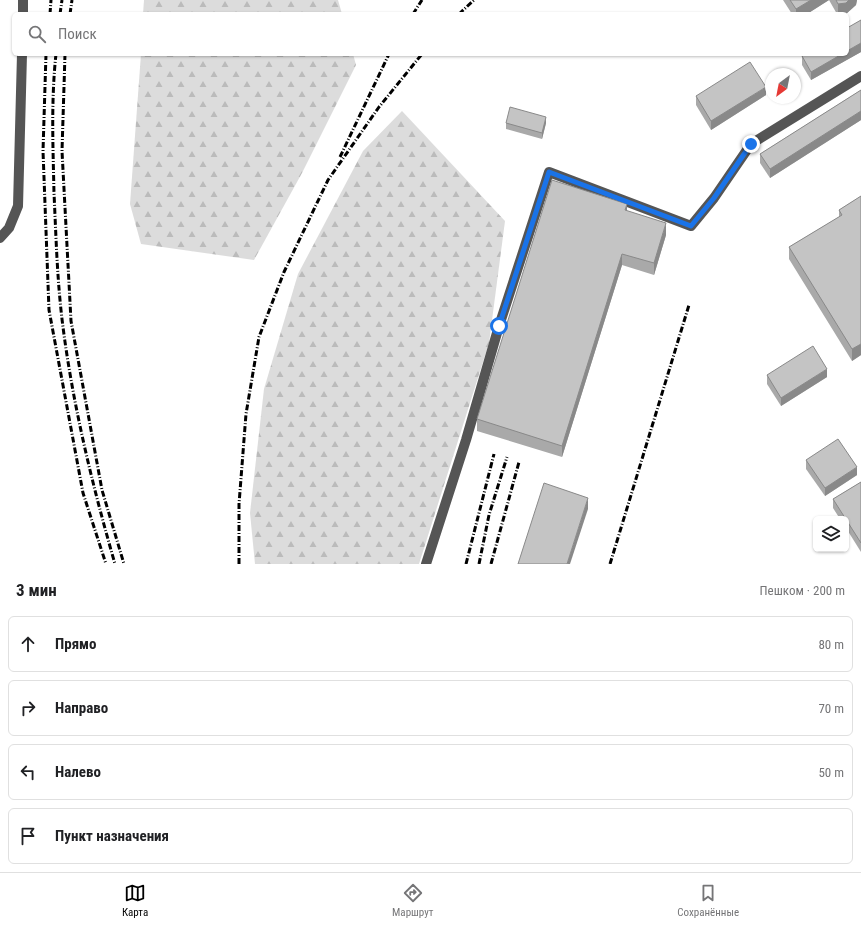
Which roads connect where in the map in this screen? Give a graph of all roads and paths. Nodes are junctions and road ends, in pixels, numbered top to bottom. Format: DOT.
graph roads {
  1 [pos="23,0"];
  2 [pos="22,12"];
  3 [pos="22,56"];
  4 [pos="861,76"];
  5 [pos="0,238"];
  6 [pos="426,564"];
  1 -- 2 [label="street"];
  3 -- 5 [label="street"];
  4 -- 6 [label="street"];
}
